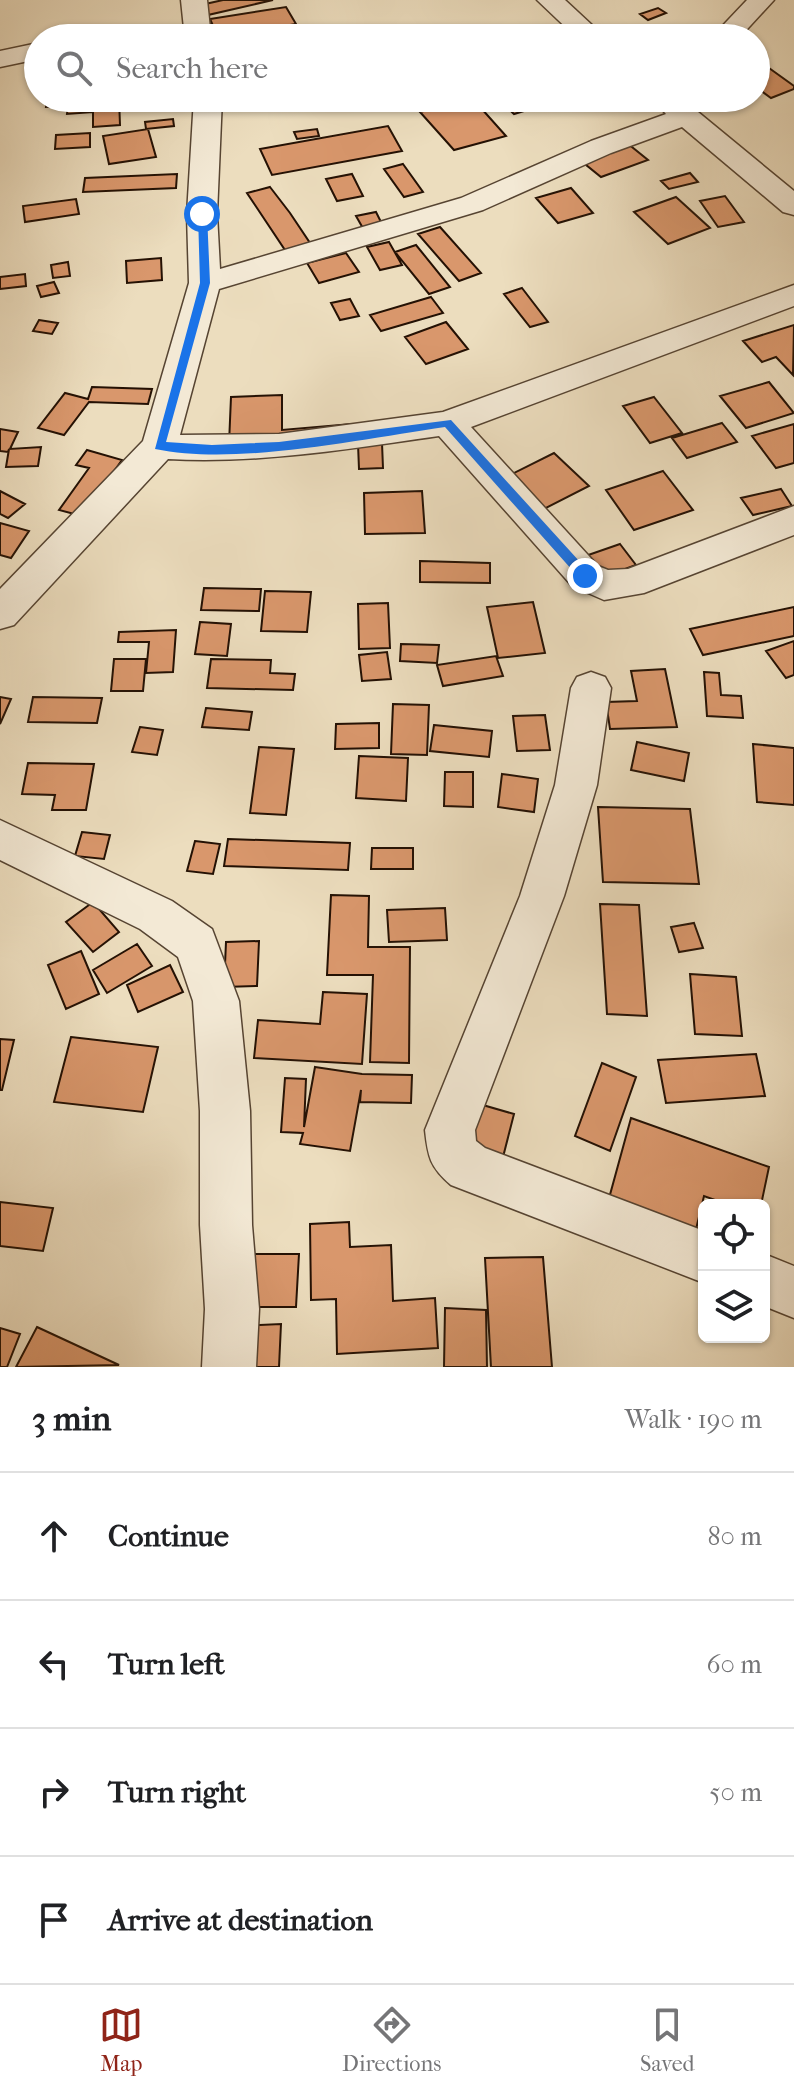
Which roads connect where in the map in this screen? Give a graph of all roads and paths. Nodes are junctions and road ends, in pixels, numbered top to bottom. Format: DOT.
graph roads {
  1 [pos="194,0"];
  2 [pos="550,0"];
  3 [pos="761,0"];
  4 [pos="197,24"];
  5 [pos="577,24"];
  6 [pos="738,24"];
  7 [pos="24,54"];
  8 [pos="0,59"];
  9 [pos="207,112"];
  10 [pos="656,112"];
  11 [pos="681,112"];
  12 [pos="794,206"];
  13 [pos="205,283"];
  14 [pos="794,295"];
  15 [pos="447,423"];
  16 [pos="159,446"];
  17 [pos="794,520"];
  18 [pos="0,614"];
  19 [pos="591,688"];
  20 [pos="0,839"];
  21 [pos="698,1255"];
  22 [pos="770,1282"];
  23 [pos="794,1292"];
  24 [pos="229,1367"];
  1 -- 4 [label="street"];
  2 -- 5 [label="street"];
  3 -- 6 [label="street"];
  7 -- 8 [label="street"];
  9 -- 13 [label="street"];
  10 -- 13 [label="street"];
  11 -- 12 [label="street"];
  13 -- 16 [label="street"];
  14 -- 15 [label="street"];
  15 -- 16 [label="street"];
  15 -- 17 [label="street"];
  16 -- 18 [label="street"];
  19 -- 21 [label="street"];
  20 -- 24 [label="street"];
  22 -- 23 [label="street"];
}
